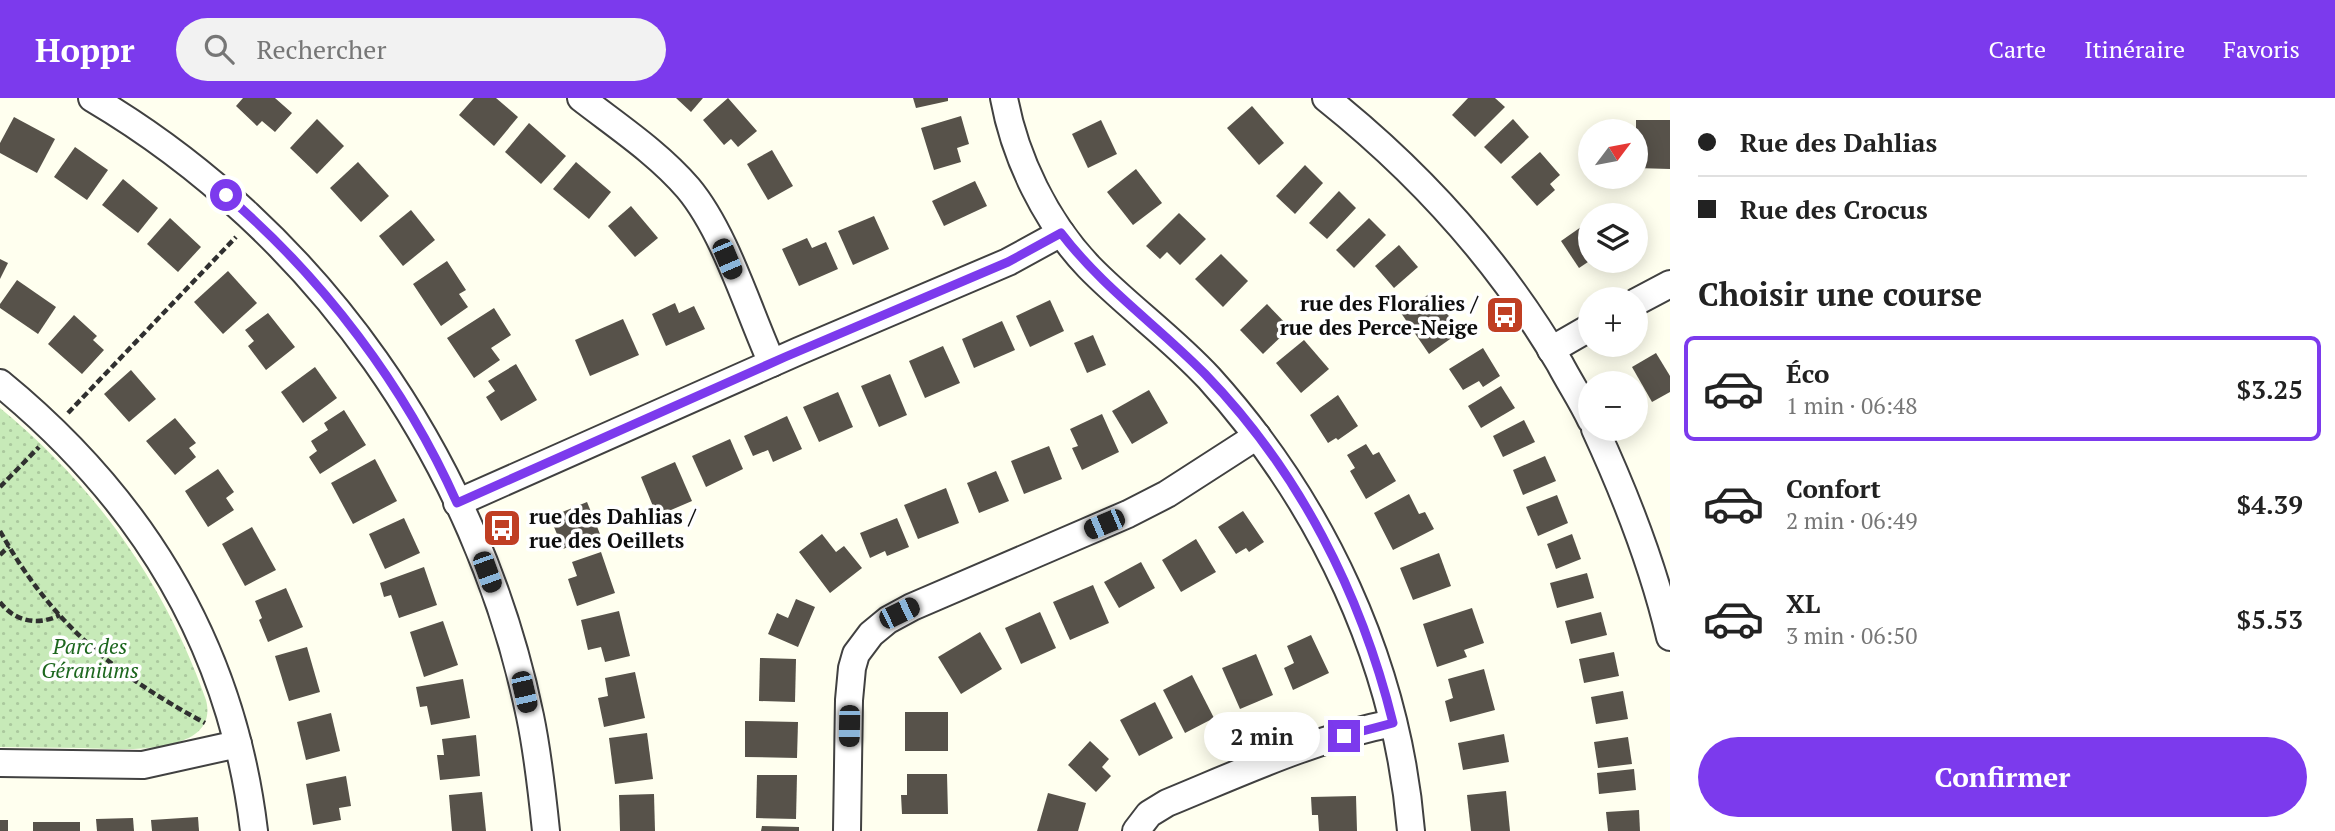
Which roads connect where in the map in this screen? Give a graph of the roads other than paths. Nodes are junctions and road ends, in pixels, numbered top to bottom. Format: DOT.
graph roads {
  1 [pos="92,98"];
  2 [pos="581,98"];
  3 [pos="1004,98"];
  4 [pos="1326,98"];
  5 [pos="1061,233"];
  6 [pos="1670,284"];
  7 [pos="1648,296"];
  8 [pos="1578,334"];
  9 [pos="1551,350"];
  10 [pos="772,363"];
  11 [pos="0,383"];
  12 [pos="1578,397"];
  13 [pos="1257,436"];
  14 [pos="1600,441"];
  15 [pos="457,503"];
  16 [pos="1670,636"];
  17 [pos="1393,723"];
  18 [pos="238,744"];
  19 [pos="0,763"];
  20 [pos="254,831"];
  21 [pos="546,831"];
  22 [pos="847,831"];
  23 [pos="1136,831"];
  24 [pos="1412,831"];
  1 -- 15 [label="street"];
  2 -- 10 [label="street"];
  3 -- 5 [label="street"];
  4 -- 9 [label="street"];
  5 -- 10 [label="street"];
  5 -- 13 [label="street"];
  6 -- 7 [label="street"];
  8 -- 9 [label="street"];
  9 -- 12 [label="street"];
  10 -- 15 [label="street"];
  11 -- 18 [label="street"];
  13 -- 17 [label="street"];
  13 -- 22 [label="street"];
  14 -- 16 [label="street"];
  15 -- 21 [label="street"];
  17 -- 23 [label="street"];
  17 -- 24 [label="street"];
  18 -- 19 [label="street"];
  18 -- 20 [label="street"];
}
